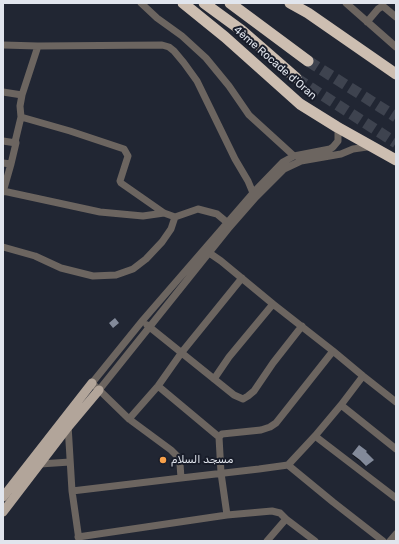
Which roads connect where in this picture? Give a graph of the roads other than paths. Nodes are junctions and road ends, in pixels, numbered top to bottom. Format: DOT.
graph roads {
  1 [pos="142,3"];
  2 [pos="183,3"];
  3 [pos="204,3"];
  4 [pos="230,3"];
  5 [pos="290,3"];
  6 [pos="350,4"];
  7 [pos="396,17"];
  8 [pos="367,22"];
  9 [pos="3,46"];
  10 [pos="38,46"];
  11 [pos="396,47"];
  12 [pos="308,61"];
  13 [pos="396,73"];
  14 [pos="296,78"];
  15 [pos="3,92"];
  16 [pos="22,95"];
  17 [pos="21,117"];
  18 [pos="337,127"];
  19 [pos="3,141"];
  20 [pos="14,142"];
  21 [pos="372,147"];
  22 [pos="298,157"];
  23 [pos="396,160"];
  24 [pos="3,164"];
  25 [pos="11,164"];
  26 [pos="3,191"];
  27 [pos="253,193"];
  28 [pos="164,213"];
  29 [pos="175,217"];
  30 [pos="229,224"];
  31 [pos="3,247"];
  32 [pos="207,251"];
  33 [pos="242,278"];
  34 [pos="273,304"];
  35 [pos="143,320"];
  36 [pos="302,326"];
  37 [pos="150,327"];
  38 [pos="333,351"];
  39 [pos="182,352"];
  40 [pos="363,376"];
  41 [pos="214,379"];
  42 [pos="92,383"];
  43 [pos="158,386"];
  44 [pos="100,390"];
  45 [pos="396,402"];
  46 [pos="341,405"];
  47 [pos="67,415"];
  48 [pos="129,419"];
  49 [pos="68,427"];
  50 [pos="315,436"];
  51 [pos="219,437"];
  52 [pos="396,449"];
  53 [pos="70,462"];
  54 [pos="40,464"];
  55 [pos="288,465"];
  56 [pos="221,473"];
  57 [pos="181,478"];
  58 [pos="72,491"];
  59 [pos="3,497"];
  60 [pos="396,498"];
  61 [pos="3,512"];
  62 [pos="227,515"];
  63 [pos="286,519"];
  64 [pos="396,534"];
  65 [pos="78,539"];
  66 [pos="267,541"];
  67 [pos="315,541"];
  68 [pos="384,541"];
  69 [pos="390,541"];
  1 -- 22 [label="street"];
  2 -- 18 [label="highway, 4ème Rocade d'Oran"];
  3 -- 14 [label="highway"];
  4 -- 12 [label="highway"];
  5 -- 13 [label="highway"];
  6 -- 8 [label="street"];
  7 -- 8 [label="street"];
  8 -- 11 [label="street"];
  9 -- 10 [label="street"];
  10 -- 16 [label="street"];
  10 -- 27 [label="street"];
  15 -- 16 [label="street"];
  16 -- 17 [label="street"];
  17 -- 20 [label="street"];
  17 -- 28 [label="street"];
  18 -- 21 [label="highway, 4ème Rocade d'Oran"];
  18 -- 22 [label="street"];
  19 -- 20 [label="street"];
  20 -- 25 [label="street"];
  21 -- 22 [label="street"];
  21 -- 23 [label="highway, 4ème Rocade d'Oran"];
  22 -- 27 [label="street"];
  22 -- 30 [label="street"];
  24 -- 25 [label="street"];
  25 -- 26 [label="street"];
  26 -- 28 [label="street"];
  27 -- 30 [label="street"];
  28 -- 29 [label="street"];
  29 -- 30 [label="street"];
  29 -- 31 [label="street"];
  30 -- 32 [label="street"];
  32 -- 33 [label="street"];
  32 -- 35 [label="street"];
  32 -- 37 [label="street"];
  33 -- 34 [label="street"];
  33 -- 39 [label="street"];
  34 -- 36 [label="street"];
  34 -- 41 [label="street"];
  35 -- 37 [label="street"];
  35 -- 42 [label="street"];
  36 -- 38 [label="street"];
  36 -- 41 [label="street"];
  37 -- 39 [label="street"];
  37 -- 44 [label="street"];
  38 -- 40 [label="street"];
  38 -- 51 [label="street"];
  39 -- 41 [label="street"];
  39 -- 43 [label="street"];
  40 -- 45 [label="street"];
  40 -- 46 [label="street"];
  42 -- 44 [label="street"];
  42 -- 47 [label="main road"];
  43 -- 48 [label="street"];
  43 -- 51 [label="street"];
  44 -- 48 [label="street"];
  44 -- 49 [label="main road"];
  46 -- 50 [label="street"];
  46 -- 52 [label="street"];
  47 -- 49 [label="street"];
  47 -- 59 [label="main road"];
  48 -- 57 [label="street"];
  49 -- 53 [label="street"];
  49 -- 54 [label="main road"];
  50 -- 55 [label="street"];
  50 -- 60 [label="street"];
  51 -- 56 [label="street"];
  53 -- 54 [label="street"];
  53 -- 58 [label="street"];
  54 -- 61 [label="main road"];
  55 -- 56 [label="street"];
  55 -- 68 [label="street"];
  56 -- 57 [label="street"];
  56 -- 62 [label="street"];
  57 -- 58 [label="street"];
  58 -- 65 [label="street"];
  62 -- 63 [label="street"];
  62 -- 65 [label="street"];
  63 -- 66 [label="street"];
  63 -- 67 [label="street"];
  64 -- 69 [label="street"];
}
